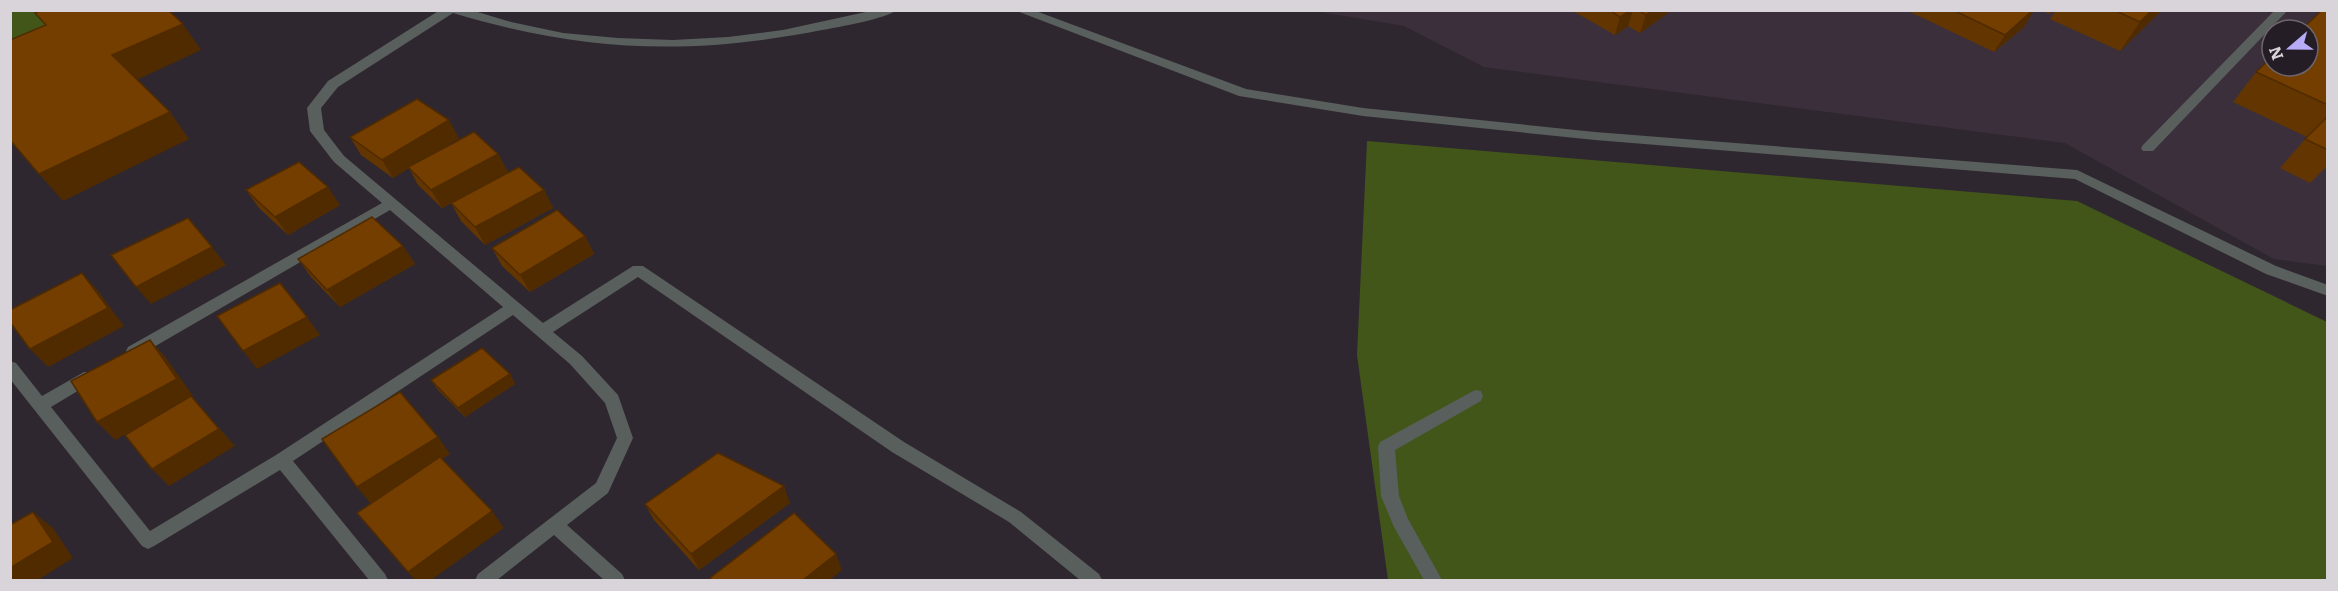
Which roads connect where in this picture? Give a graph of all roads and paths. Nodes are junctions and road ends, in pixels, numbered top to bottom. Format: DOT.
graph roads {
  1 [pos="449,10"];
  2 [pos="456,10"];
  3 [pos="891,10"];
  4 [pos="1020,10"];
  5 [pos="2282,10"];
  6 [pos="2148,148"];
  7 [pos="392,203"];
  8 [pos="2328,291"];
  9 [pos="514,307"];
  10 [pos="542,331"];
  11 [pos="123,357"];
  12 [pos="10,367"];
  13 [pos="102,369"];
  14 [pos="1475,396"];
  15 [pos="40,405"];
  16 [pos="282,460"];
  17 [pos="555,525"];
  18 [pos="379,580"];
  19 [pos="484,580"];
  20 [pos="616,580"];
  21 [pos="1093,580"];
  22 [pos="1433,580"];
  1 -- 7 [label="street"];
  2 -- 3 [label="street"];
  4 -- 8 [label="street"];
  5 -- 6 [label="street"];
  7 -- 9 [label="street"];
  7 -- 11 [label="street"];
  9 -- 10 [label="street"];
  9 -- 16 [label="street"];
  10 -- 17 [label="street"];
  10 -- 21 [label="street"];
  12 -- 15 [label="street"];
  13 -- 15 [label="street"];
  14 -- 22 [label="street"];
  15 -- 16 [label="street"];
  16 -- 18 [label="street"];
  17 -- 19 [label="street"];
  17 -- 20 [label="street"];
}
